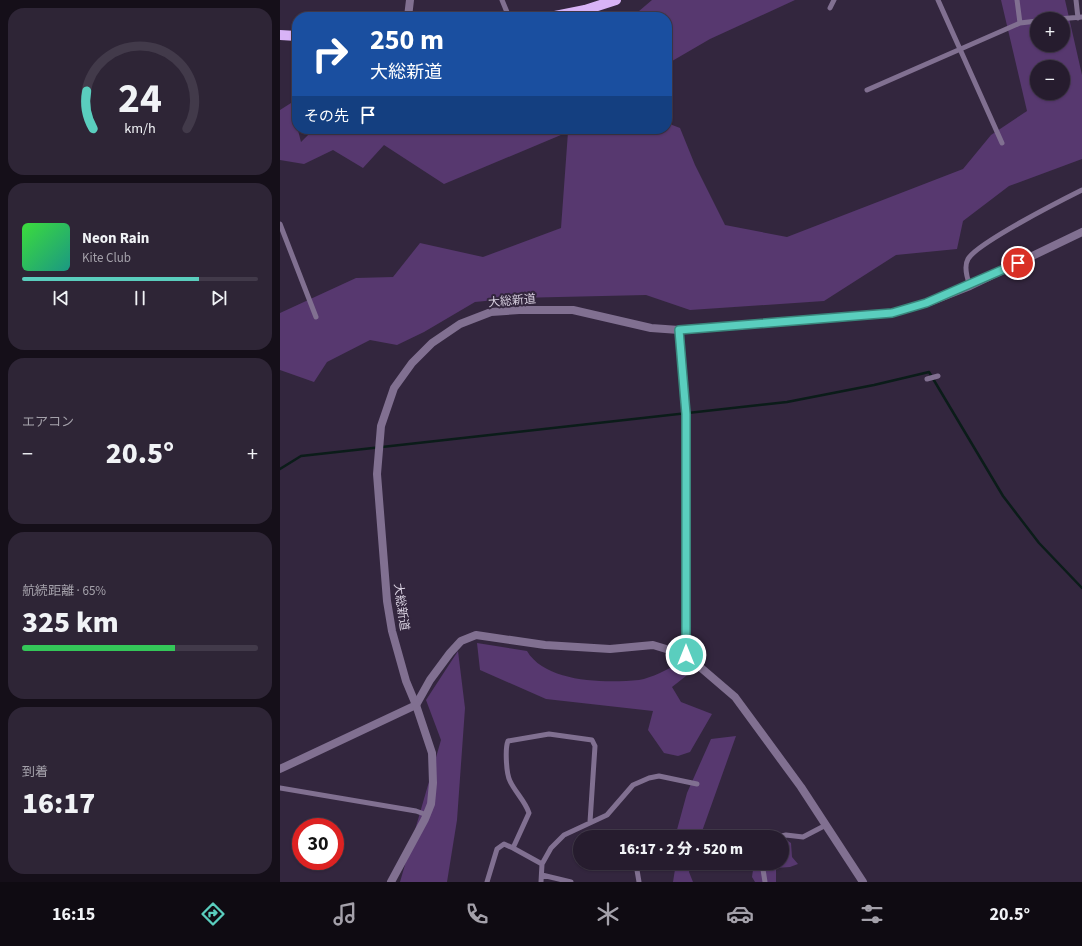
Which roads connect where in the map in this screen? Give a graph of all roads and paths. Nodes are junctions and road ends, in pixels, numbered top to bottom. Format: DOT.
graph roads {
  1 [pos="410,0"];
  2 [pos="502,0"];
  3 [pos="616,0"];
  4 [pos="834,0"];
  5 [pos="938,0"];
  6 [pos="1017,0"];
  7 [pos="1076,0"];
  8 [pos="830,8"];
  9 [pos="409,12"];
  10 [pos="506,12"];
  11 [pos="575,12"];
  12 [pos="1080,17"];
  13 [pos="1070,18"];
  14 [pos="1030,21"];
  15 [pos="1020,22"];
  16 [pos="280,35"];
  17 [pos="292,36"];
  18 [pos="960,49"];
  19 [pos="867,90"];
  20 [pos="1002,142"];
  21 [pos="1082,190"];
  22 [pos="280,224"];
  23 [pos="1082,232"];
  24 [pos="970,286"];
  25 [pos="316,317"];
  26 [pos="679,330"];
  27 [pos="938,376"];
  28 [pos="928,379"];
  29 [pos="686,655"];
  30 [pos="416,705"];
  31 [pos="280,769"];
  32 [pos="697,784"];
  33 [pos="280,788"];
  34 [pos="427,815"];
  35 [pos="590,822"];
  36 [pos="826,825"];
  37 [pos="789,835"];
  38 [pos="513,848"];
  39 [pos="542,864"];
  40 [pos="637,870"];
  41 [pos="763,870"];
  42 [pos="542,875"];
  43 [pos="391,882"];
  44 [pos="487,882"];
  45 [pos="541,882"];
  46 [pos="571,882"];
  47 [pos="639,882"];
  48 [pos="765,882"];
  49 [pos="863,882"];
  1 -- 9 [label="street"];
  2 -- 10 [label="lane"];
  3 -- 11 [label="main road"];
  4 -- 8 [label="lane"];
  5 -- 18 [label="lane"];
  6 -- 15 [label="lane"];
  7 -- 12 [label="lane"];
  12 -- 13 [label="lane"];
  14 -- 15 [label="lane"];
  15 -- 18 [label="lane"];
  16 -- 17 [label="main road"];
  18 -- 19 [label="lane"];
  18 -- 20 [label="lane"];
  21 -- 24 [label="lane"];
  22 -- 25 [label="lane"];
  23 -- 24 [label="street, 大総新道"];
  24 -- 26 [label="street, 大総新道"];
  26 -- 29 [label="street"];
  26 -- 30 [label="street, 大総新道"];
  27 -- 28 [label="lane"];
  29 -- 30 [label="street"];
  29 -- 36 [label="street"];
  30 -- 31 [label="street"];
  30 -- 34 [label="street, 大総新道"];
  32 -- 35 [label="lane"];
  33 -- 34 [label="lane"];
  34 -- 43 [label="street, 大総新道"];
  35 -- 38 [label="lane"];
  35 -- 39 [label="lane"];
  36 -- 37 [label="lane"];
  36 -- 49 [label="street"];
  38 -- 39 [label="lane"];
  38 -- 44 [label="lane"];
  39 -- 42 [label="lane"];
  40 -- 47 [label="lane"];
  41 -- 48 [label="lane"];
  42 -- 45 [label="lane"];
  42 -- 46 [label="lane"];
}
